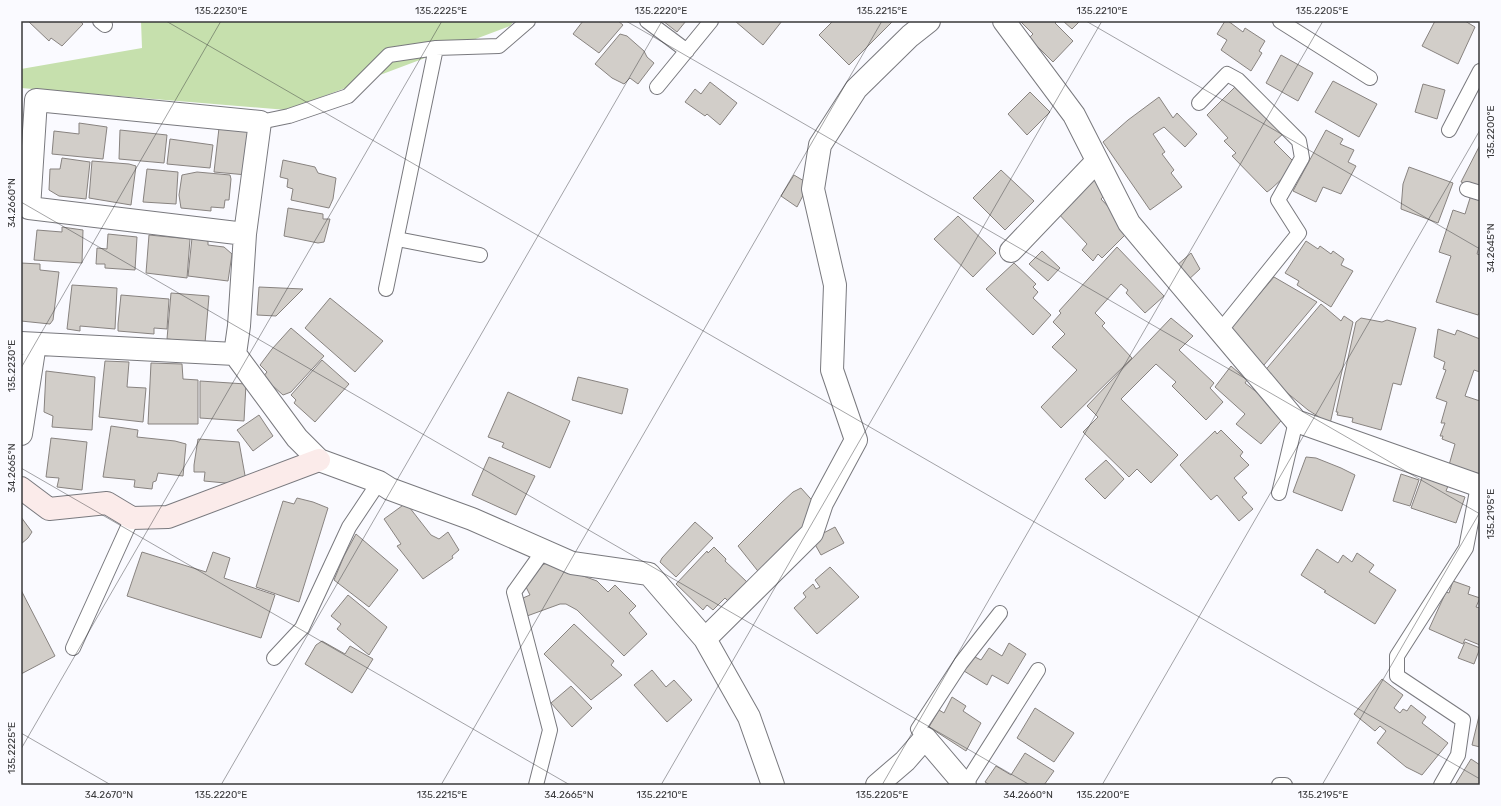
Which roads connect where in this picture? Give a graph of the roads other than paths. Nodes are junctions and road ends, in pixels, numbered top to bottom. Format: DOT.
graph roads {
  1 [pos="528,21"];
  2 [pos="647,21"];
  3 [pos="711,21"];
  4 [pos="929,21"];
  5 [pos="1004,21"];
  6 [pos="1280,21"];
  7 [pos="436,48"];
  8 [pos="687,51"];
  9 [pos="1480,71"];
  10 [pos="1370,78"];
  11 [pos="656,88"];
  12 [pos="1199,103"];
  13 [pos="260,122"];
  14 [pos="1449,130"];
  15 [pos="1097,161"];
  16 [pos="25,208"];
  17 [pos="245,234"];
  18 [pos="397,239"];
  19 [pos="1011,251"];
  20 [pos="480,255"];
  21 [pos="386,289"];
  22 [pos="1220,331"];
  23 [pos="28,344"];
  24 [pos="235,354"];
  25 [pos="1296,421"];
  26 [pos="21,434"];
  27 [pos="319,460"];
  28 [pos="379,482"];
  29 [pos="1479,486"];
  30 [pos="21,488"];
  31 [pos="1279,493"];
  32 [pos="132,518"];
  33 [pos="544,550"];
  34 [pos="1000,613"];
  35 [pos="705,639"];
  36 [pos="73,648"];
  37 [pos="274,658"];
  38 [pos="1038,670"];
  39 [pos="925,738"];
  40 [pos="536,785"];
  41 [pos="773,785"];
  42 [pos="877,785"];
  43 [pos="965,785"];
  44 [pos="1279,785"];
  45 [pos="1285,785"];
  46 [pos="1441,785"];
  1 -- 7 [label="lane"];
  2 -- 8 [label="lane"];
  3 -- 8 [label="lane"];
  4 -- 35 [label="street"];
  5 -- 15 [label="street"];
  6 -- 10 [label="lane"];
  7 -- 13 [label="lane"];
  7 -- 18 [label="lane"];
  8 -- 11 [label="lane"];
  9 -- 14 [label="lane"];
  12 -- 22 [label="lane"];
  13 -- 16 [label="street"];
  13 -- 17 [label="street"];
  15 -- 19 [label="street"];
  15 -- 22 [label="street"];
  16 -- 17 [label="street"];
  17 -- 24 [label="street"];
  18 -- 20 [label="lane"];
  18 -- 21 [label="lane"];
  22 -- 25 [label="street"];
  23 -- 24 [label="street"];
  23 -- 26 [label="street"];
  24 -- 27 [label="street"];
  25 -- 29 [label="street"];
  25 -- 31 [label="lane"];
  27 -- 28 [label="street"];
  27 -- 32 [label="street"];
  28 -- 33 [label="street"];
  28 -- 37 [label="lane"];
  29 -- 46 [label="lane"];
  30 -- 32 [label="street"];
  32 -- 36 [label="lane"];
  33 -- 35 [label="street"];
  33 -- 40 [label="lane"];
  34 -- 39 [label="lane"];
  35 -- 41 [label="street"];
  38 -- 43 [label="lane"];
  39 -- 42 [label="street"];
  39 -- 43 [label="street"];
  44 -- 45 [label="lane"];
}
